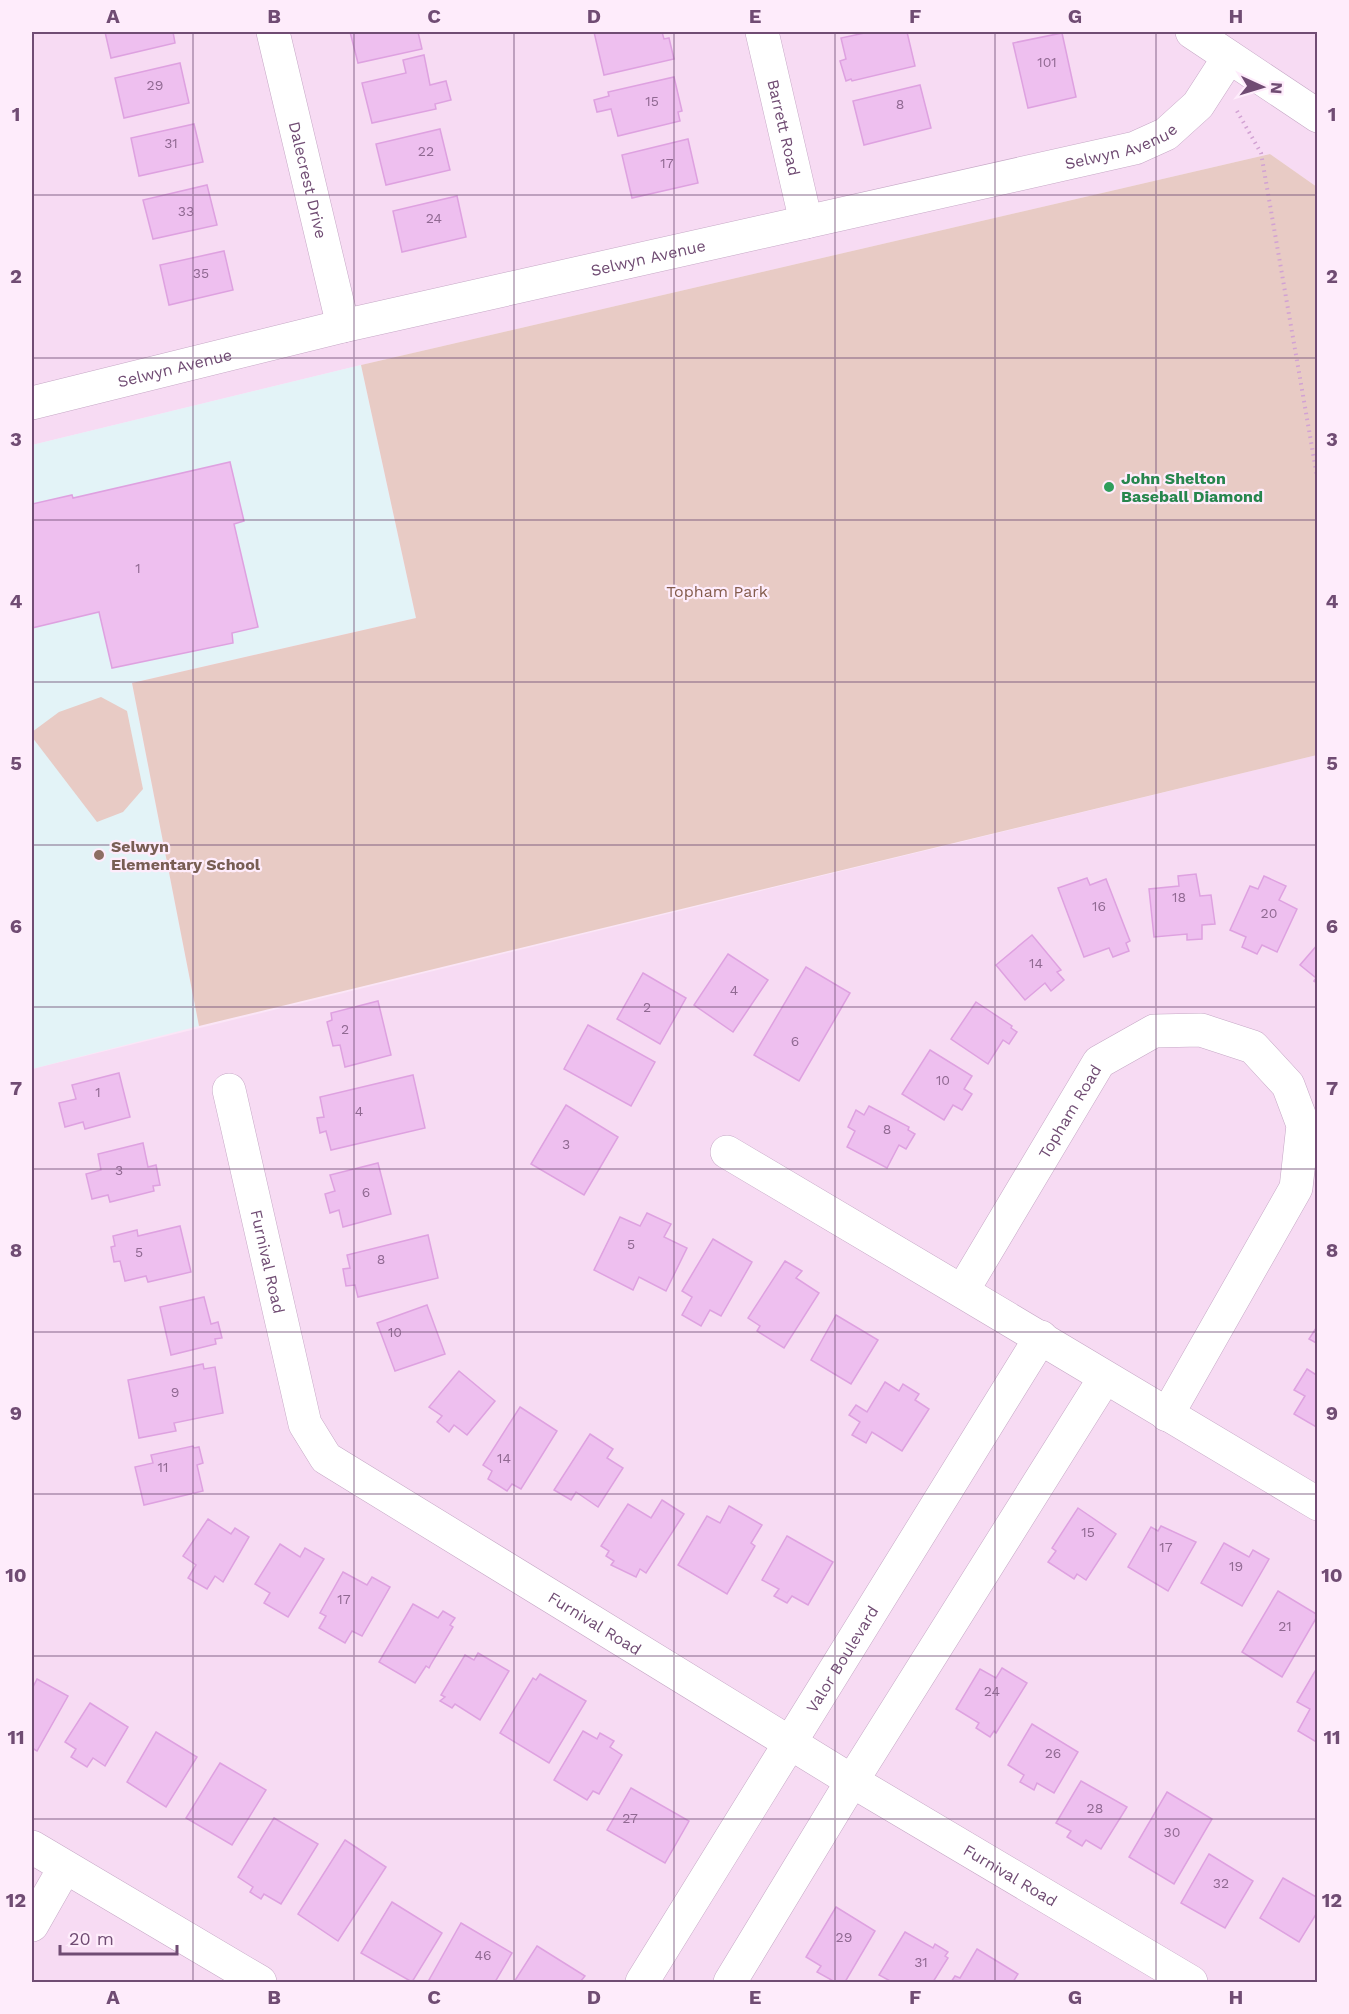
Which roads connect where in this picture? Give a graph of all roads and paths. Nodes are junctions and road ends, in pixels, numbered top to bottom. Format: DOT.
graph roads {
  1 [pos="273,32"];
  2 [pos="762,32"];
  3 [pos="1192,32"];
  4 [pos="1229,57"];
  5 [pos="1235,108"];
  6 [pos="1317,116"];
  7 [pos="806,222"];
  8 [pos="343,326"];
  9 [pos="32,403"];
  10 [pos="1317,482"];
  11 [pos="229,1090"];
  12 [pos="728,1152"];
  13 [pos="963,1290"];
  14 [pos="1041,1337"];
  15 [pos="1104,1379"];
  16 [pos="1167,1415"];
  17 [pos="1317,1504"];
  18 [pos="791,1742"];
  19 [pos="852,1781"];
  20 [pos="32,1846"];
  21 [pos="65,1867"];
  22 [pos="32,1925"];
  23 [pos="261,1983"];
  24 [pos="642,1983"];
  25 [pos="730,1983"];
  26 [pos="1191,1983"];
  1 -- 8 [label="street, Dalecrest Drive"];
  2 -- 7 [label="street, Barrett Road"];
  3 -- 4 [label="street"];
  4 -- 6 [label="street"];
  4 -- 7 [label="street, Selwyn Avenue"];
  5 -- 10 [label="path"];
  7 -- 8 [label="street, Selwyn Avenue"];
  8 -- 9 [label="street, Selwyn Avenue"];
  11 -- 18 [label="street, Furnival Road"];
  12 -- 13 [label="street"];
  13 -- 14 [label="street"];
  13 -- 16 [label="street, Topham Road"];
  14 -- 15 [label="street"];
  14 -- 18 [label="street, Valor Boulevard"];
  15 -- 16 [label="street"];
  15 -- 19 [label="street"];
  16 -- 17 [label="street"];
  18 -- 19 [label="street, Furnival Road"];
  18 -- 24 [label="street, Valor Boulevard"];
  19 -- 25 [label="street"];
  19 -- 26 [label="street, Furnival Road"];
  20 -- 21 [label="street"];
  21 -- 22 [label="street"];
  21 -- 23 [label="street"];
}
